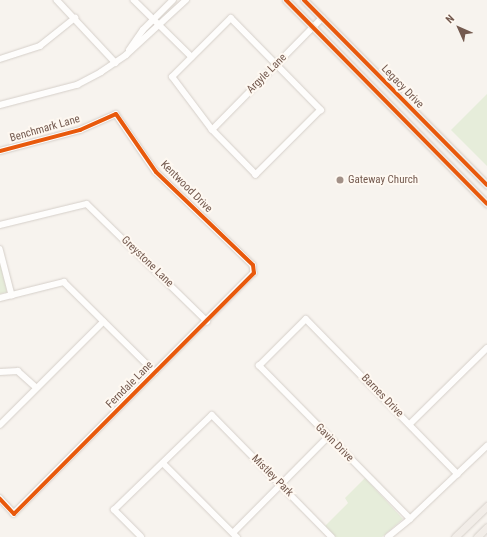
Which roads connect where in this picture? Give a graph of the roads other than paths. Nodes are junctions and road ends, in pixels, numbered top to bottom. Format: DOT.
graph roads {
  1 [pos="57,0"];
  2 [pos="134,0"];
  3 [pos="173,0"];
  4 [pos="186,0"];
  5 [pos="286,0"];
  6 [pos="304,0"];
  7 [pos="75,18"];
  8 [pos="322,18"];
  9 [pos="153,20"];
  10 [pos="159,26"];
  11 [pos="313,27"];
  12 [pos="126,55"];
  13 [pos="192,56"];
  14 [pos="0,59"];
  15 [pos="116,63"];
  16 [pos="276,65"];
  17 [pos="0,106"];
  18 [pos="116,114"];
  19 [pos="212,130"];
  20 [pos="439,137"];
  21 [pos="430,146"];
  22 [pos="0,151"];
  23 [pos="487,186"];
  24 [pos="487,204"];
  25 [pos="0,225"];
  26 [pos="0,249"];
  27 [pos="253,265"];
  28 [pos="12,295"];
  29 [pos="0,298"];
  30 [pos="306,319"];
  31 [pos="206,321"];
  32 [pos="103,322"];
  33 [pos="487,348"];
  34 [pos="0,372"];
  35 [pos="155,372"];
  36 [pos="37,388"];
  37 [pos="410,424"];
  38 [pos="0,425"];
  39 [pos="328,437"];
  40 [pos="487,446"];
  41 [pos="163,463"];
  42 [pos="458,474"];
  43 [pos="280,485"];
  44 [pos="0,499"];
  45 [pos="487,506"];
  46 [pos="410,519"];
  47 [pos="487,527"];
  48 [pos="235,535"];
  49 [pos="141,537"];
  50 [pos="332,537"];
  51 [pos="388,537"];
  52 [pos="456,537"];
  53 [pos="477,537"];
  1 -- 7 [label="street"];
  2 -- 9 [label="street"];
  3 -- 9 [label="street"];
  4 -- 10 [label="street"];
  5 -- 11 [label="main road, Legacy Drive"];
  6 -- 8 [label="main road, Legacy Drive"];
  7 -- 14 [label="street"];
  7 -- 15 [label="street"];
  8 -- 11 [label="street, Argyle Lane"];
  8 -- 20 [label="main road, Legacy Drive"];
  9 -- 10 [label="street"];
  9 -- 12 [label="street"];
  10 -- 12 [label="street"];
  10 -- 13 [label="street"];
  11 -- 16 [label="street, Argyle Lane"];
  11 -- 21 [label="main road, Legacy Drive"];
  12 -- 15 [label="street"];
  13 -- 16 [label="street"];
  13 -- 19 [label="street"];
  15 -- 17 [label="street"];
  16 -- 19 [label="street, Argyle Lane"];
  16 -- 19 [label="street"];
  18 -- 22 [label="street, Benchmark Lane"];
  18 -- 27 [label="street, Kentwood Drive"];
  20 -- 21 [label="main road"];
  20 -- 23 [label="main road, Legacy Drive"];
  21 -- 24 [label="main road, Legacy Drive"];
  25 -- 31 [label="street, Greystone Lane"];
  26 -- 28 [label="street"];
  27 -- 31 [label="street, Ferndale Lane"];
  28 -- 29 [label="street"];
  28 -- 32 [label="street"];
  30 -- 37 [label="street, Barnes Drive"];
  30 -- 39 [label="street, Gavin Drive"];
  31 -- 35 [label="street, Ferndale Lane"];
  32 -- 35 [label="street"];
  32 -- 36 [label="street"];
  33 -- 37 [label="street"];
  34 -- 36 [label="street"];
  35 -- 44 [label="street, Ferndale Lane"];
  36 -- 38 [label="street"];
  37 -- 42 [label="street, Barnes Drive"];
  39 -- 43 [label="street"];
  39 -- 46 [label="street, Gavin Drive"];
  40 -- 42 [label="street"];
  41 -- 43 [label="street, Mistley Park"];
  41 -- 48 [label="street"];
  41 -- 49 [label="street"];
  42 -- 46 [label="street"];
  43 -- 48 [label="street"];
  43 -- 50 [label="street, Mistley Park"];
  45 -- 52 [label="main road"];
  46 -- 51 [label="street"];
  47 -- 53 [label="main road"];
}
